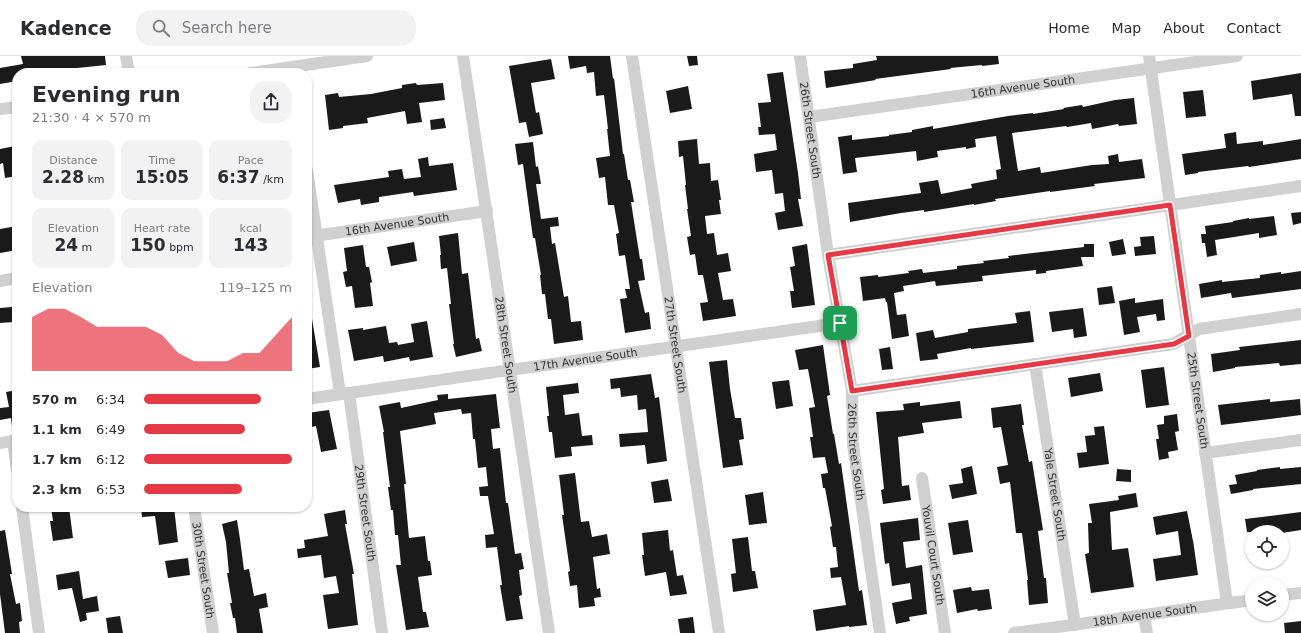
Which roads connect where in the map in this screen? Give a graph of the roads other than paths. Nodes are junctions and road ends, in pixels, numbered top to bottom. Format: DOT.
graph roads {
  1 [pos="126,56"];
  2 [pos="367,56"];
  3 [pos="463,56"];
  4 [pos="632,56"];
  5 [pos="800,56"];
  6 [pos="1149,56"];
  7 [pos="1237,56"];
  8 [pos="292,65"];
  9 [pos="128,68"];
  10 [pos="277,68"];
  11 [pos="1150,68"];
  12 [pos="12,108"];
  13 [pos="0,109"];
  14 [pos="809,118"];
  15 [pos="1301,186"];
  16 [pos="1170,205"];
  17 [pos="487,211"];
  18 [pos="312,236"];
  19 [pos="828,255"];
  20 [pos="12,279"];
  21 [pos="0,281"];
  22 [pos="1301,314"];
  23 [pos="840,323"];
  24 [pos="1189,336"];
  25 [pos="675,346"];
  26 [pos="1035,364"];
  27 [pos="510,370"];
  28 [pos="852,391"];
  29 [pos="344,394"];
  30 [pos="312,398"];
  31 [pos="12,440"];
  32 [pos="1301,440"];
  33 [pos="0,442"];
  34 [pos="1205,453"];
  35 [pos="922,478"];
  36 [pos="23,512"];
  37 [pos="195,512"];
  38 [pos="1301,592"];
  39 [pos="1289,594"];
  40 [pos="1245,601"];
  41 [pos="1227,603"];
  42 [pos="1144,615"];
  43 [pos="1075,625"];
  44 [pos="40,633"];
  45 [pos="213,633"];
  46 [pos="382,633"];
  47 [pos="549,633"];
  48 [pos="719,633"];
  49 [pos="880,633"];
  50 [pos="944,633"];
  51 [pos="1014,633"];
  52 [pos="1147,633"];
  1 -- 9 [label="street"];
  2 -- 8 [label="street"];
  3 -- 17 [label="street, 28th Street South"];
  4 -- 25 [label="street, 27th Street South"];
  5 -- 14 [label="street, 26th Street South"];
  6 -- 11 [label="street, 25th Street South"];
  7 -- 11 [label="street, 16th Avenue South"];
  8 -- 10 [label="street"];
  11 -- 14 [label="street, 16th Avenue South"];
  11 -- 16 [label="street, 25th Street South"];
  12 -- 13 [label="street"];
  14 -- 19 [label="street, 26th Street South"];
  15 -- 16 [label="street"];
  16 -- 19 [label="street"];
  16 -- 24 [label="street, 25th Street South"];
  17 -- 18 [label="street, 16th Avenue South"];
  17 -- 27 [label="street, 28th Street South"];
  18 -- 29 [label="street, 29th Street South"];
  19 -- 23 [label="street, 26th Street South"];
  20 -- 21 [label="street"];
  22 -- 24 [label="street"];
  23 -- 25 [label="street, 17th Avenue South"];
  23 -- 28 [label="street, 26th Street South"];
  24 -- 26 [label="street"];
  24 -- 34 [label="street, 25th Street South"];
  25 -- 27 [label="street, 17th Avenue South"];
  25 -- 48 [label="street, 27th Street South"];
  26 -- 28 [label="street"];
  26 -- 43 [label="street, Yale Street South"];
  27 -- 29 [label="street, 17th Avenue South"];
  27 -- 47 [label="street, 28th Street South"];
  28 -- 49 [label="street, 26th Street South"];
  29 -- 30 [label="street, 17th Avenue South"];
  29 -- 46 [label="street, 29th Street South"];
  31 -- 33 [label="street"];
  32 -- 34 [label="street"];
  34 -- 41 [label="street, 25th Street South"];
  35 -- 50 [label="street, Youvil Court South"];
  36 -- 44 [label="street"];
  37 -- 45 [label="street, 30th Street South"];
  38 -- 39 [label="street"];
  40 -- 41 [label="street, 18th Avenue South"];
  41 -- 42 [label="street, 18th Avenue South"];
  42 -- 43 [label="street, 18th Avenue South"];
  42 -- 52 [label="street"];
  43 -- 51 [label="street, 18th Avenue South"];
}
